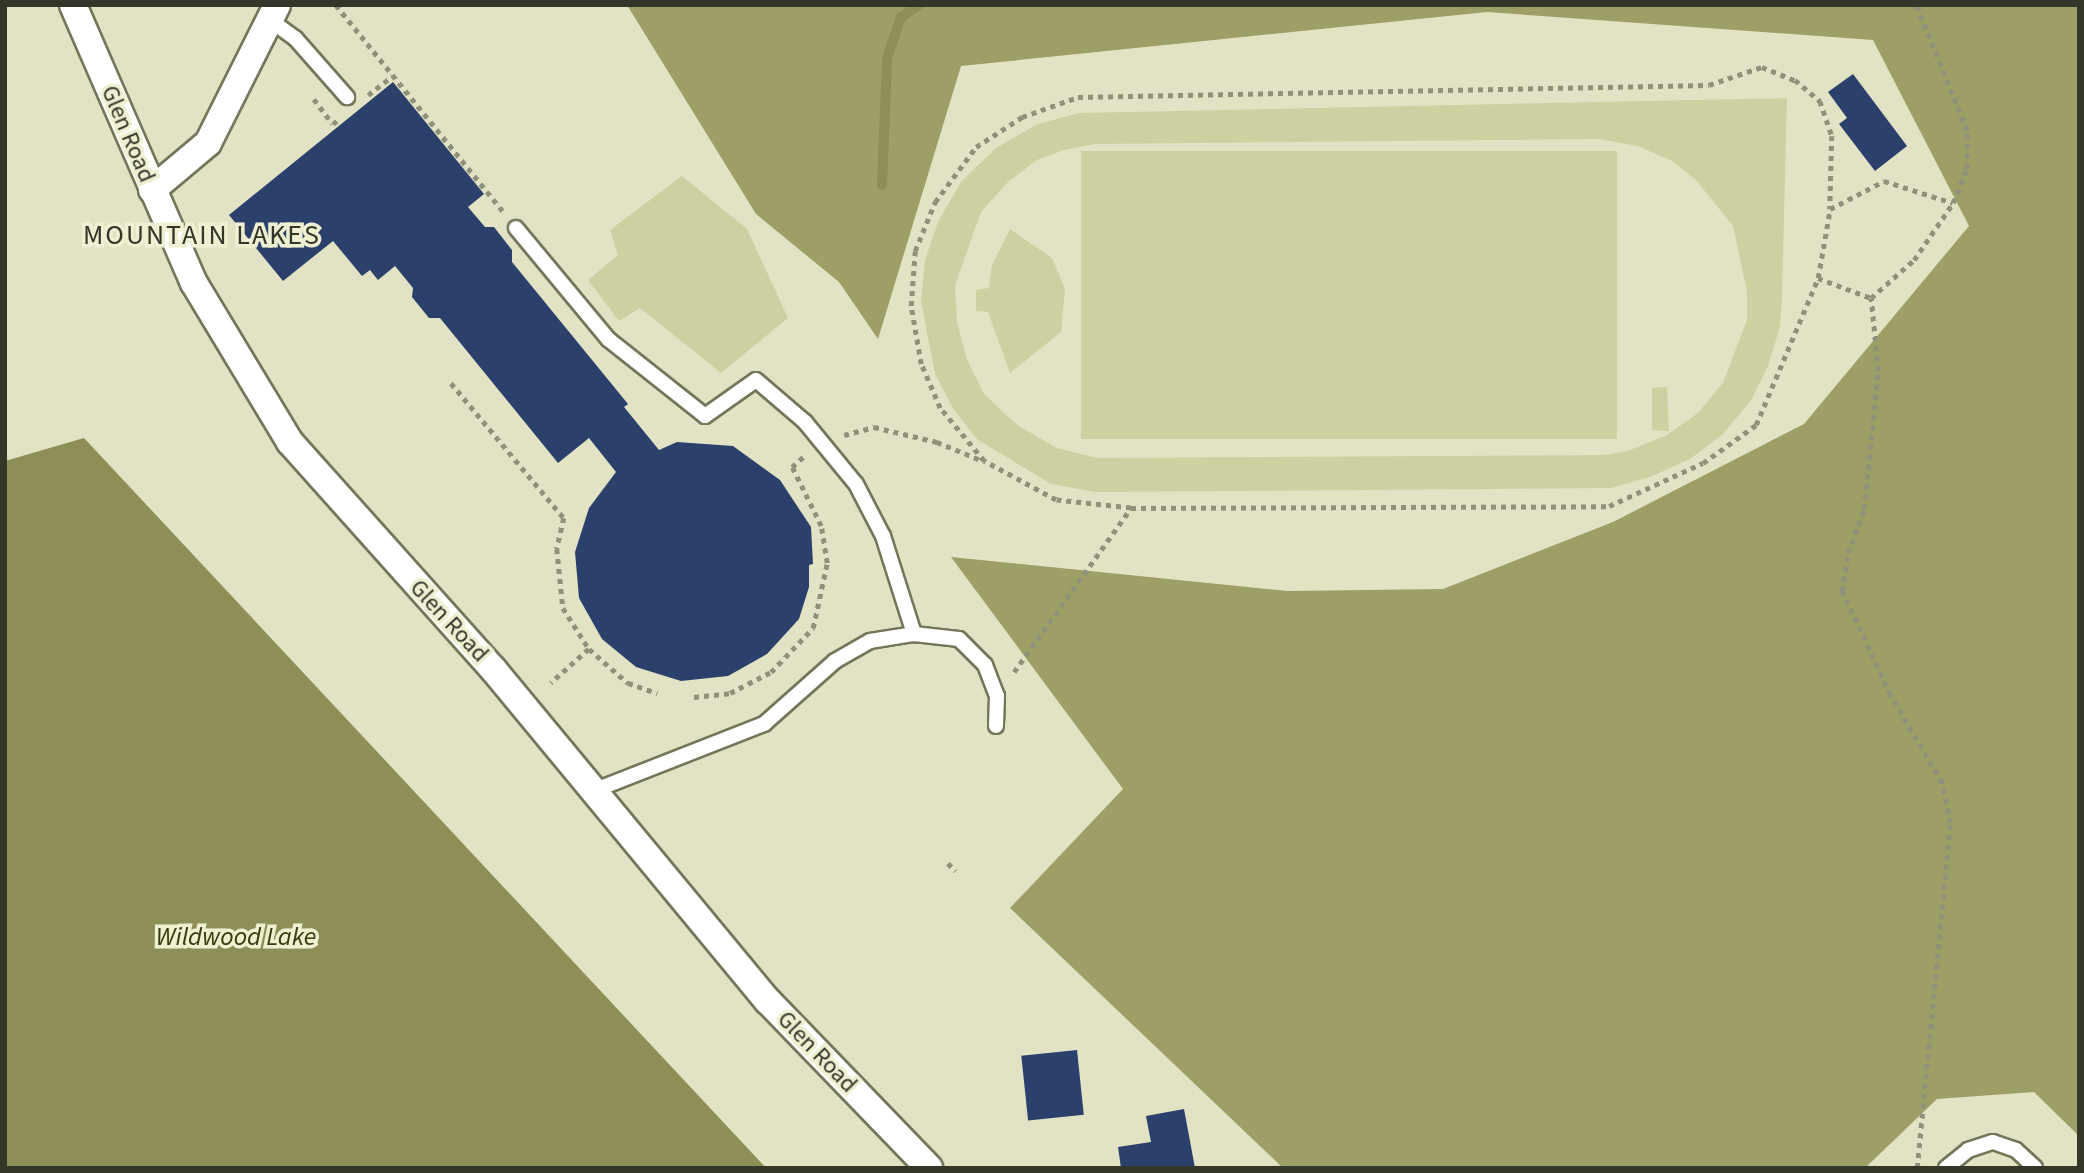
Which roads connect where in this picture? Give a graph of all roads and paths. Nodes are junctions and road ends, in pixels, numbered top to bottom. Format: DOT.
graph roads {
  1 [pos="73,5"];
  2 [pos="335,5"];
  3 [pos="1916,5"];
  4 [pos="274,13"];
  5 [pos="348,97"];
  6 [pos="152,190"];
  7 [pos="1952,203"];
  8 [pos="1830,209"];
  9 [pos="516,228"];
  10 [pos="1818,278"];
  11 [pos="1871,298"];
  12 [pos="451,383"];
  13 [pos="821,441"];
  14 [pos="799,444"];
  15 [pos="984,461"];
  16 [pos="1131,508"];
  17 [pos="914,634"];
  18 [pos="589,649"];
  19 [pos="551,683"];
  20 [pos="657,693"];
  21 [pos="997,695"];
  22 [pos="694,697"];
  23 [pos="996,726"];
  24 [pos="593,791"];
  25 [pos="948,863"];
  26 [pos="955,871"];
  27 [pos="929,1168"];
  28 [pos="1917,1168"];
  29 [pos="1947,1168"];
  30 [pos="2035,1168"];
  1 -- 6 [label="street, Glen Road"];
  2 -- 9 [label="path"];
  3 -- 7 [label="path"];
  4 -- 5 [label="lane"];
  4 -- 6 [label="street"];
  6 -- 24 [label="street, Glen Road"];
  7 -- 8 [label="path"];
  7 -- 11 [label="path"];
  8 -- 10 [label="path"];
  8 -- 15 [label="path"];
  9 -- 13 [label="lane"];
  10 -- 11 [label="path"];
  10 -- 16 [label="path"];
  11 -- 28 [label="path"];
  12 -- 18 [label="path"];
  13 -- 15 [label="path"];
  13 -- 17 [label="lane"];
  14 -- 22 [label="path"];
  15 -- 16 [label="path"];
  16 -- 21 [label="path"];
  17 -- 21 [label="lane"];
  17 -- 24 [label="lane"];
  18 -- 19 [label="path"];
  18 -- 20 [label="path"];
  21 -- 23 [label="lane"];
  24 -- 27 [label="street, Glen Road"];
  25 -- 26 [label="path"];
  29 -- 30 [label="lane"];
}
